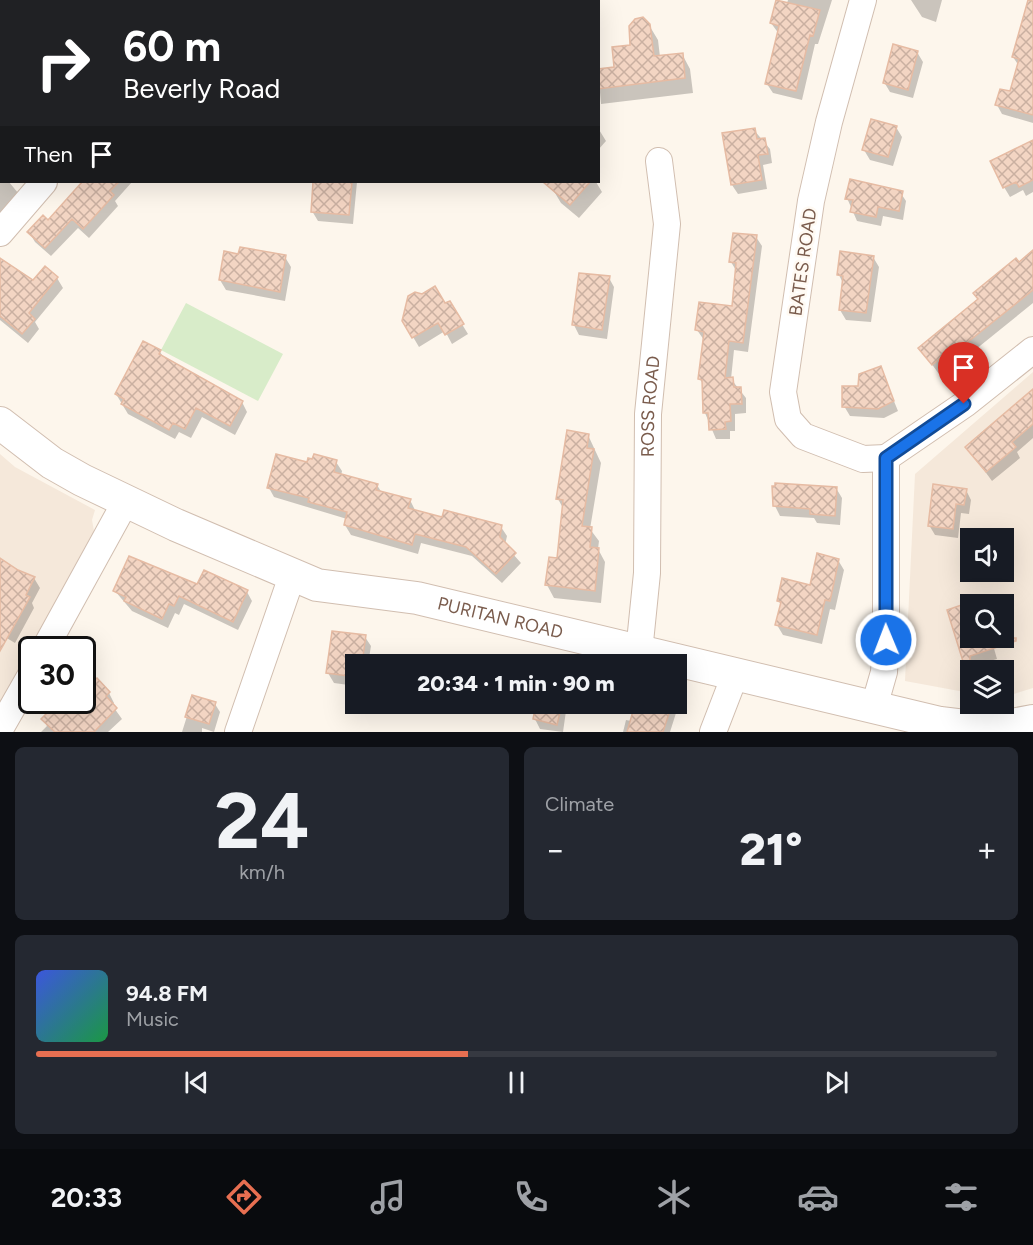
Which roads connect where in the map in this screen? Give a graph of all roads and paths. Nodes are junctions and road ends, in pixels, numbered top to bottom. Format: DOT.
graph roads {
  1 [pos="863,0"];
  2 [pos="659,161"];
  3 [pos="43,183"];
  4 [pos="0,233"];
  5 [pos="1033,350"];
  6 [pos="0,423"];
  7 [pos="886,458"];
  8 [pos="126,501"];
  9 [pos="292,576"];
  10 [pos="52,636"];
  11 [pos="639,652"];
  12 [pos="735,675"];
  13 [pos="18,698"];
  14 [pos="874,707"];
  15 [pos="1033,721"];
  16 [pos="0,729"];
  17 [pos="991,731"];
  18 [pos="238,732"];
  19 [pos="713,732"];
  1 -- 7 [label="street, BATES ROAD"];
  2 -- 11 [label="street, ROSS ROAD"];
  3 -- 4 [label="street"];
  5 -- 7 [label="street"];
  6 -- 8 [label="street, PURITAN ROAD"];
  7 -- 14 [label="street"];
  8 -- 9 [label="street, PURITAN ROAD"];
  8 -- 10 [label="street"];
  9 -- 11 [label="street, PURITAN ROAD"];
  9 -- 18 [label="street"];
  11 -- 12 [label="street, PURITAN ROAD"];
  12 -- 14 [label="street, PURITAN ROAD"];
  12 -- 19 [label="street"];
  13 -- 16 [label="street"];
  14 -- 17 [label="street, PURITAN ROAD"];
  15 -- 17 [label="street, PURITAN ROAD"];
}
